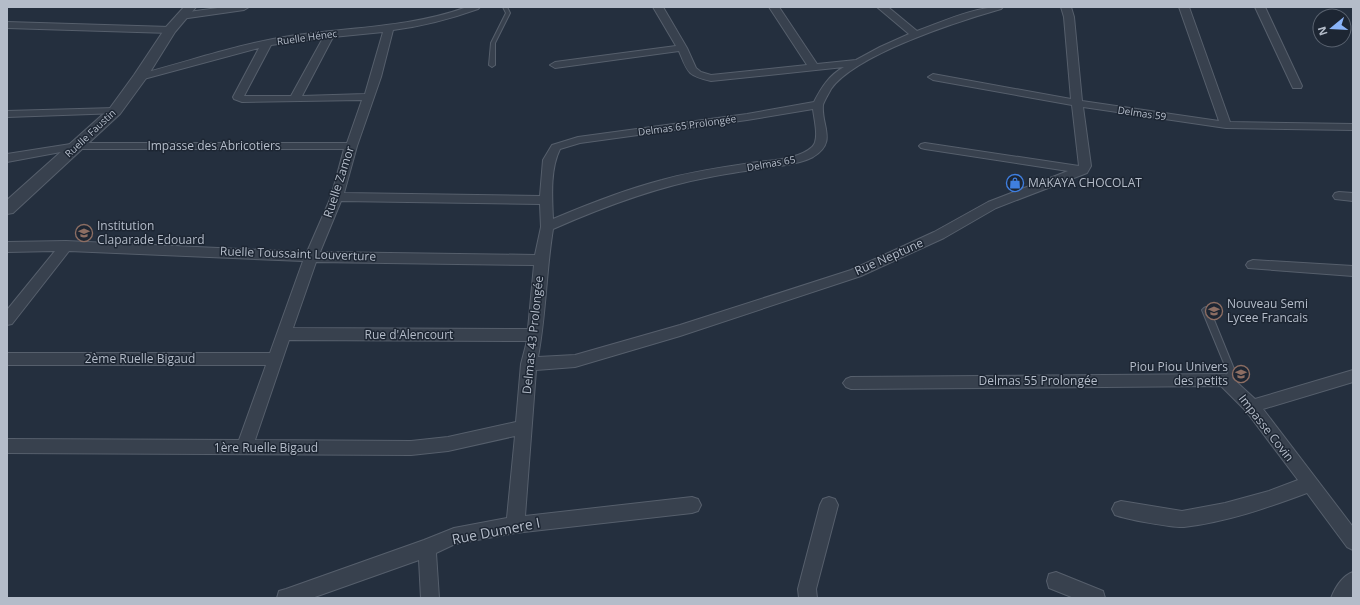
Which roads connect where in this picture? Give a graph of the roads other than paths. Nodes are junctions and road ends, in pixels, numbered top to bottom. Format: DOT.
graph roads {
  1 [pos="244,7"];
  2 [pos="476,7"];
  3 [pos="506,7"];
  4 [pos="658,7"];
  5 [pos="774,7"];
  6 [pos="882,7"];
  7 [pos="1066,7"];
  8 [pos="1184,7"];
  9 [pos="1260,7"];
  10 [pos="991,8"];
  11 [pos="186,12"];
  12 [pos="7,25"];
  13 [pos="389,28"];
  14 [pos="170,30"];
  15 [pos="330,33"];
  16 [pos="916,35"];
  17 [pos="268,43"];
  18 [pos="682,48"];
  19 [pos="857,62"];
  20 [pos="492,65"];
  21 [pos="555,65"];
  22 [pos="813,66"];
  23 [pos="140,77"];
  24 [pos="933,77"];
  25 [pos="1297,86"];
  26 [pos="368,97"];
  27 [pos="295,99"];
  28 [pos="1077,103"];
  29 [pos="818,105"];
  30 [pos="114,111"];
  31 [pos="7,114"];
  32 [pos="1226,125"];
  33 [pos="1353,127"];
  34 [pos="78,146"];
  35 [pos="351,146"];
  36 [pos="925,146"];
  37 [pos="556,147"];
  38 [pos="7,158"];
  39 [pos="1083,170"];
  40 [pos="1338,196"];
  41 [pos="337,197"];
  42 [pos="1353,197"];
  43 [pos="546,200"];
  44 [pos="7,209"];
  45 [pos="547,227"];
  46 [pos="66,246"];
  47 [pos="7,247"];
  48 [pos="311,257"];
  49 [pos="541,260"];
  50 [pos="1253,265"];
  51 [pos="1353,271"];
  52 [pos="1206,310"];
  53 [pos="7,320"];
  54 [pos="283,334"];
  55 [pos="535,335"];
  56 [pos="7,359"];
  57 [pos="274,359"];
  58 [pos="529,364"];
  59 [pos="1353,376"];
  60 [pos="1225,380"];
  61 [pos="851,383"];
  62 [pos="1252,406"];
  63 [pos="523,427"];
  64 [pos="7,446"];
  65 [pos="244,448"];
  66 [pos="1309,484"];
  67 [pos="692,505"];
  68 [pos="828,505"];
  69 [pos="1121,509"];
  70 [pos="515,525"];
  71 [pos="1353,541"];
  72 [pos="427,548"];
  73 [pos="1056,581"];
  74 [pos="1353,581"];
  75 [pos="286,598"];
  76 [pos="430,598"];
  77 [pos="808,598"];
  78 [pos="1096,598"];
  79 [pos="1340,598"];
  1 -- 11 [label="street"];
  2 -- 13 [label="street, Ruelle Hénec"];
  3 -- 20 [label="lane"];
  4 -- 18 [label="street"];
  5 -- 22 [label="street"];
  6 -- 16 [label="street"];
  7 -- 28 [label="street"];
  8 -- 32 [label="street"];
  9 -- 25 [label="street"];
  10 -- 16 [label="street"];
  11 -- 14 [label="street, Ruelle Faustin"];
  12 -- 14 [label="street"];
  13 -- 15 [label="street, Ruelle Hénec"];
  13 -- 26 [label="street, Ruelle Zamor"];
  14 -- 23 [label="street, Ruelle Faustin"];
  15 -- 17 [label="street, Ruelle Hénec"];
  15 -- 27 [label="street"];
  16 -- 19 [label="street"];
  17 -- 23 [label="street, Ruelle Hénec"];
  17 -- 27 [label="street"];
  18 -- 21 [label="street"];
  18 -- 22 [label="street"];
  19 -- 22 [label="street"];
  19 -- 29 [label="street"];
  23 -- 30 [label="street, Ruelle Faustin"];
  24 -- 28 [label="street, Delmas 59"];
  26 -- 27 [label="street"];
  26 -- 35 [label="street, Ruelle Zamor"];
  28 -- 32 [label="street, Delmas 59"];
  28 -- 39 [label="street"];
  29 -- 37 [label="street, Delmas 65 Prolongée"];
  29 -- 45 [label="street, Delmas 65"];
  30 -- 31 [label="street"];
  30 -- 34 [label="street, Ruelle Faustin"];
  32 -- 33 [label="street, Delmas 59"];
  34 -- 35 [label="street, Impasse des Abricotiers"];
  34 -- 38 [label="street, Impasse des Abricotiers"];
  34 -- 44 [label="street, Ruelle Faustin"];
  35 -- 41 [label="street, Ruelle Zamor"];
  36 -- 39 [label="street"];
  37 -- 43 [label="street, Delmas 43 Prolongée"];
  39 -- 58 [label="street, Rue Neptune"];
  40 -- 42 [label="street"];
  41 -- 43 [label="street"];
  41 -- 48 [label="street, Ruelle Zamor"];
  43 -- 45 [label="street, Delmas 43 Prolongée"];
  45 -- 49 [label="street, Delmas 43 Prolongée"];
  46 -- 47 [label="street, Ruelle Toussaint Louverture"];
  46 -- 48 [label="street, Ruelle Toussaint Louverture"];
  46 -- 53 [label="street"];
  48 -- 49 [label="street, Ruelle Toussaint Louverture"];
  48 -- 54 [label="street, Ruelle Zamor"];
  49 -- 55 [label="street, Delmas 43 Prolongée"];
  50 -- 51 [label="street"];
  52 -- 60 [label="lane"];
  54 -- 55 [label="street, Rue d'Alencourt"];
  54 -- 57 [label="street, Ruelle Zamor"];
  55 -- 58 [label="street, Delmas 43 Prolongée"];
  56 -- 57 [label="street, 2ème Ruelle Bigaud"];
  57 -- 65 [label="street, Ruelle Zamor"];
  58 -- 63 [label="street, Delmas 43 Prolongée"];
  59 -- 62 [label="street"];
  60 -- 61 [label="street, Delmas 55 Prolongée"];
  60 -- 62 [label="street, Impasse Covin"];
  62 -- 66 [label="street, Impasse Covin"];
  63 -- 65 [label="street, 1ère Ruelle Bigaud"];
  63 -- 70 [label="street, Delmas 43 Prolongée"];
  64 -- 65 [label="street, 1ère Ruelle Bigaud"];
  66 -- 69 [label="street"];
  66 -- 71 [label="street, Impasse Covin"];
  67 -- 70 [label="street, Rue Dumere I"];
  68 -- 77 [label="street"];
  70 -- 72 [label="street, Rue Dumere I"];
  72 -- 75 [label="street, Rue Dumere I"];
  72 -- 76 [label="street"];
  73 -- 78 [label="street"];
  74 -- 79 [label="street"];
}
